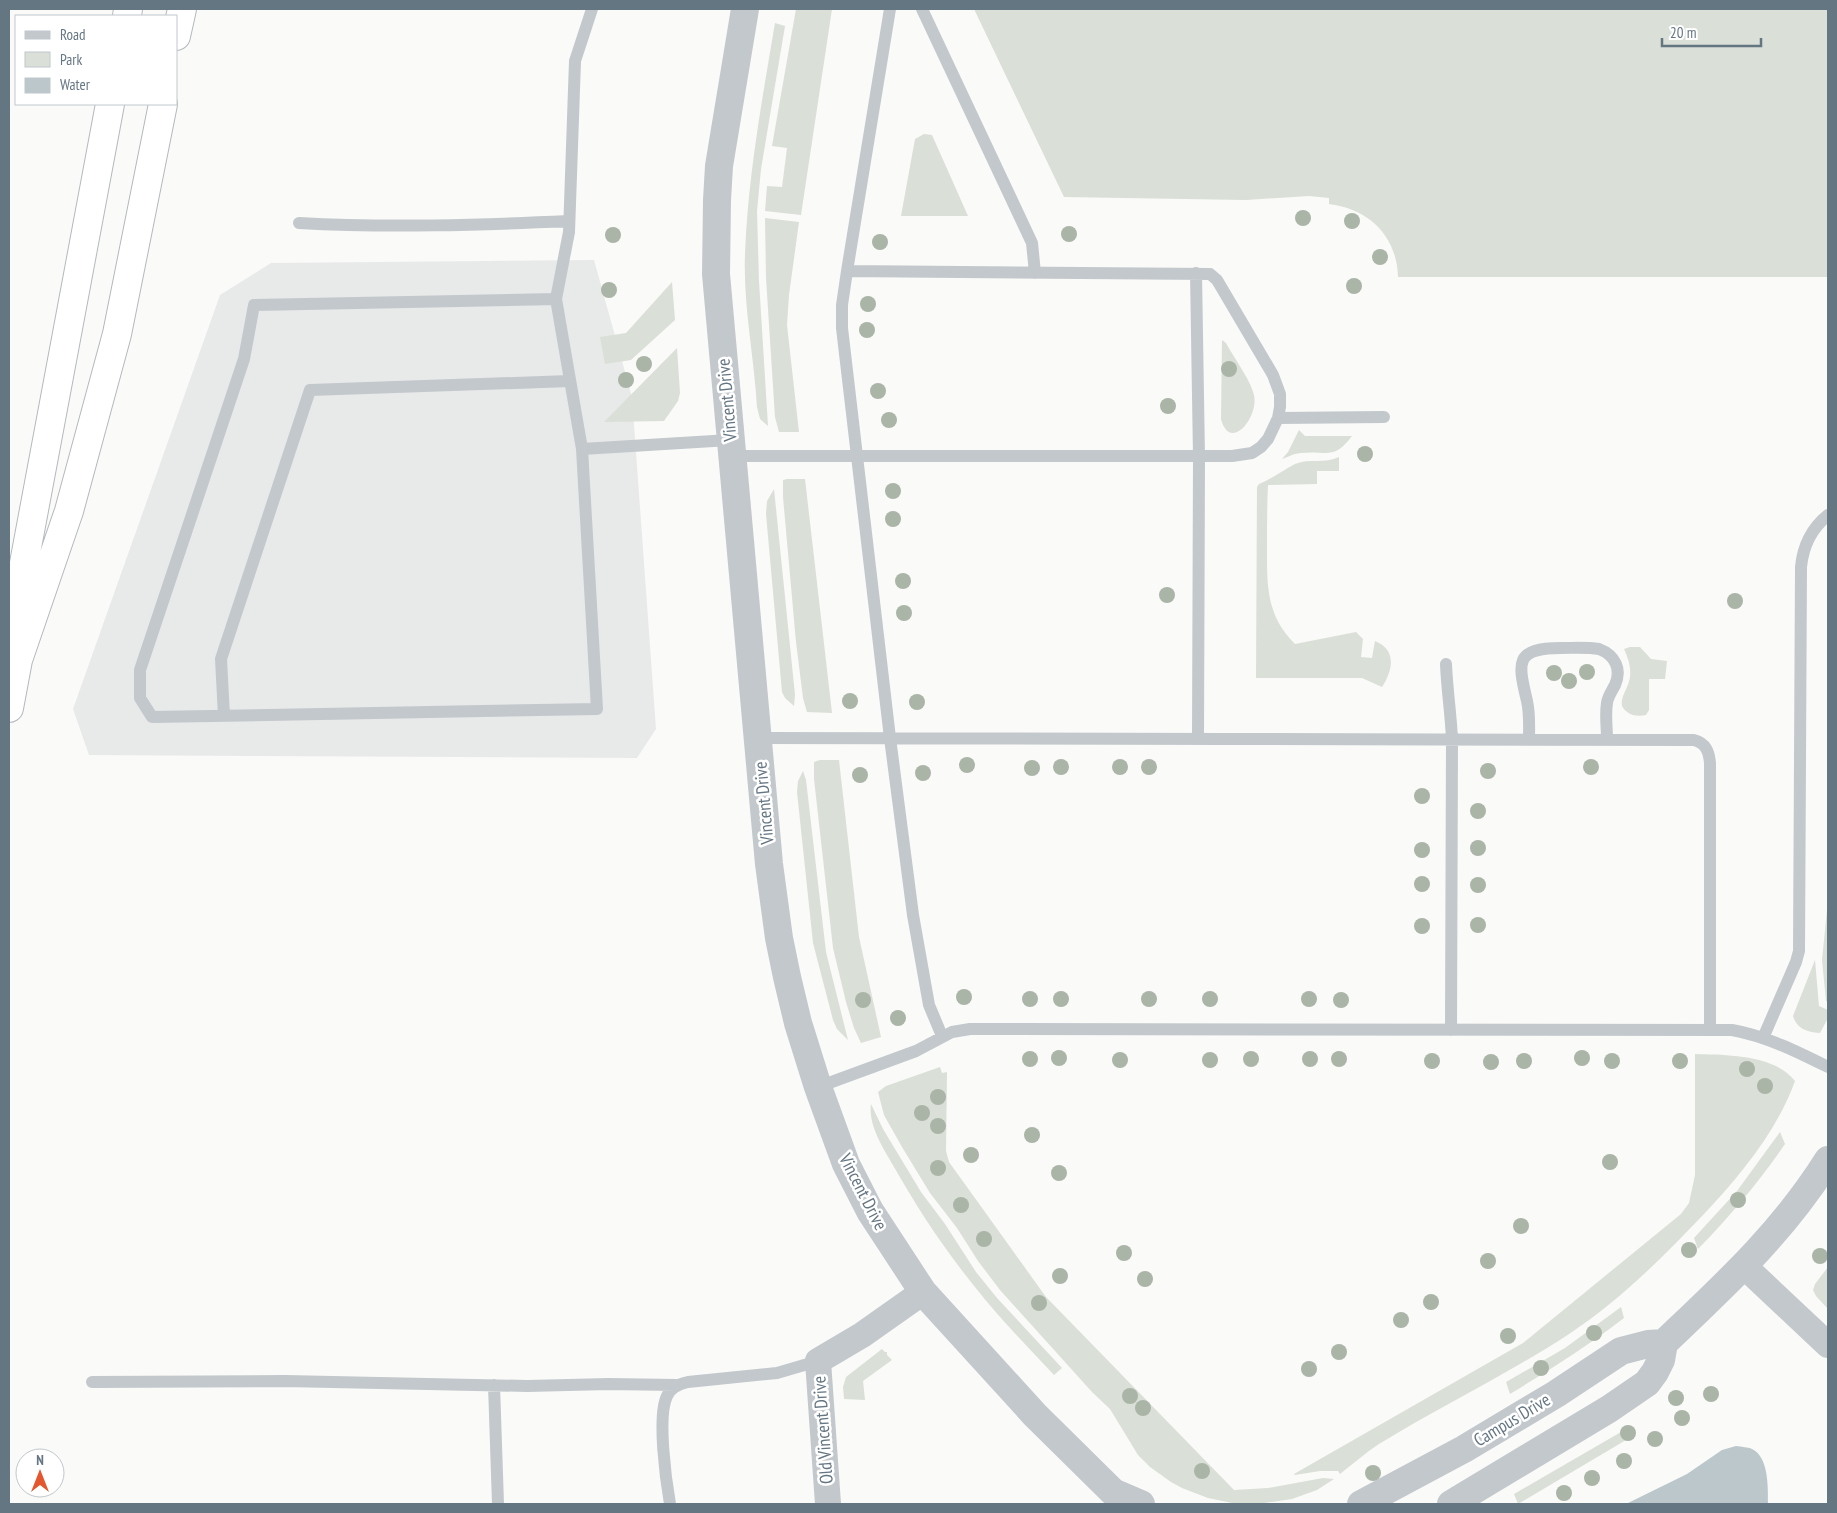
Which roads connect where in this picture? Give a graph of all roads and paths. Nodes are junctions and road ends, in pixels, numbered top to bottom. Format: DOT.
graph roads {
  1 [pos="182,9"];
  2 [pos="592,9"];
  3 [pos="741,9"];
  4 [pos="890,9"];
  5 [pos="922,9"];
  6 [pos="178,27"];
  7 [pos="110,105"];
  8 [pos="163,105"];
  9 [pos="569,221"];
  10 [pos="299,223"];
  11 [pos="846,271"];
  12 [pos="1034,273"];
  13 [pos="1196,273"];
  14 [pos="556,298"];
  15 [pos="570,381"];
  16 [pos="1384,417"];
  17 [pos="1278,418"];
  18 [pos="731,448"];
  19 [pos="582,449"];
  20 [pos="857,456"];
  21 [pos="1198,457"];
  22 [pos="1828,515"];
  23 [pos="18,660"];
  24 [pos="1446,664"];
  25 [pos="9,708"];
  26 [pos="224,716"];
  27 [pos="758,738"];
  28 [pos="890,738"];
  29 [pos="1198,739"];
  30 [pos="1607,739"];
  31 [pos="1452,740"];
  32 [pos="1529,740"];
  33 [pos="1451,1030"];
  34 [pos="1710,1030"];
  35 [pos="942,1036"];
  36 [pos="1763,1038"];
  37 [pos="1828,1067"];
  38 [pos="818,1087"];
  39 [pos="1828,1160"];
  40 [pos="1744,1266"];
  41 [pos="923,1292"];
  42 [pos="1664,1343"];
  43 [pos="1828,1345"];
  44 [pos="818,1361"];
  45 [pos="92,1382"];
  46 [pos="494,1385"];
  47 [pos="676,1385"];
  48 [pos="1115,1498"];
  49 [pos="498,1504"];
  50 [pos="670,1504"];
  51 [pos="828,1504"];
  52 [pos="1141,1504"];
  53 [pos="1361,1504"];
  54 [pos="1450,1504"];
  1 -- 6 [label="highway"];
  2 -- 9 [label="lane"];
  3 -- 18 [label="street, Vincent Drive"];
  4 -- 11 [label="lane"];
  5 -- 12 [label="lane"];
  7 -- 23 [label="highway"];
  8 -- 23 [label="highway"];
  9 -- 10 [label="lane"];
  9 -- 14 [label="lane"];
  11 -- 12 [label="lane"];
  11 -- 20 [label="lane"];
  12 -- 13 [label="lane"];
  13 -- 17 [label="lane"];
  13 -- 21 [label="lane"];
  14 -- 15 [label="lane"];
  14 -- 26 [label="lane"];
  15 -- 19 [label="lane"];
  15 -- 26 [label="lane"];
  16 -- 17 [label="lane"];
  17 -- 21 [label="lane"];
  18 -- 19 [label="lane"];
  18 -- 20 [label="lane"];
  18 -- 27 [label="street, Vincent Drive"];
  19 -- 26 [label="lane"];
  20 -- 21 [label="lane"];
  20 -- 28 [label="lane"];
  21 -- 29 [label="lane"];
  22 -- 36 [label="lane"];
  23 -- 25 [label="highway"];
  24 -- 31 [label="lane"];
  27 -- 28 [label="lane"];
  27 -- 38 [label="street, Vincent Drive"];
  28 -- 29 [label="lane"];
  28 -- 35 [label="lane"];
  29 -- 31 [label="lane"];
  30 -- 32 [label="lane"];
  30 -- 32 [label="lane"];
  30 -- 34 [label="lane"];
  31 -- 32 [label="lane"];
  31 -- 33 [label="lane"];
  33 -- 34 [label="lane"];
  33 -- 35 [label="lane"];
  34 -- 36 [label="lane"];
  35 -- 38 [label="lane"];
  36 -- 37 [label="lane"];
  38 -- 41 [label="street, Vincent Drive"];
  39 -- 40 [label="street"];
  40 -- 42 [label="street"];
  40 -- 43 [label="street"];
  41 -- 44 [label="street, Old Vincent Drive"];
  41 -- 48 [label="street, Vincent Drive"];
  42 -- 53 [label="street, Campus Drive"];
  42 -- 54 [label="street"];
  44 -- 47 [label="lane"];
  44 -- 51 [label="street, Old Vincent Drive"];
  45 -- 46 [label="lane"];
  46 -- 47 [label="lane"];
  46 -- 49 [label="lane"];
  47 -- 50 [label="lane"];
  48 -- 52 [label="street, Vincent Drive"];
}
